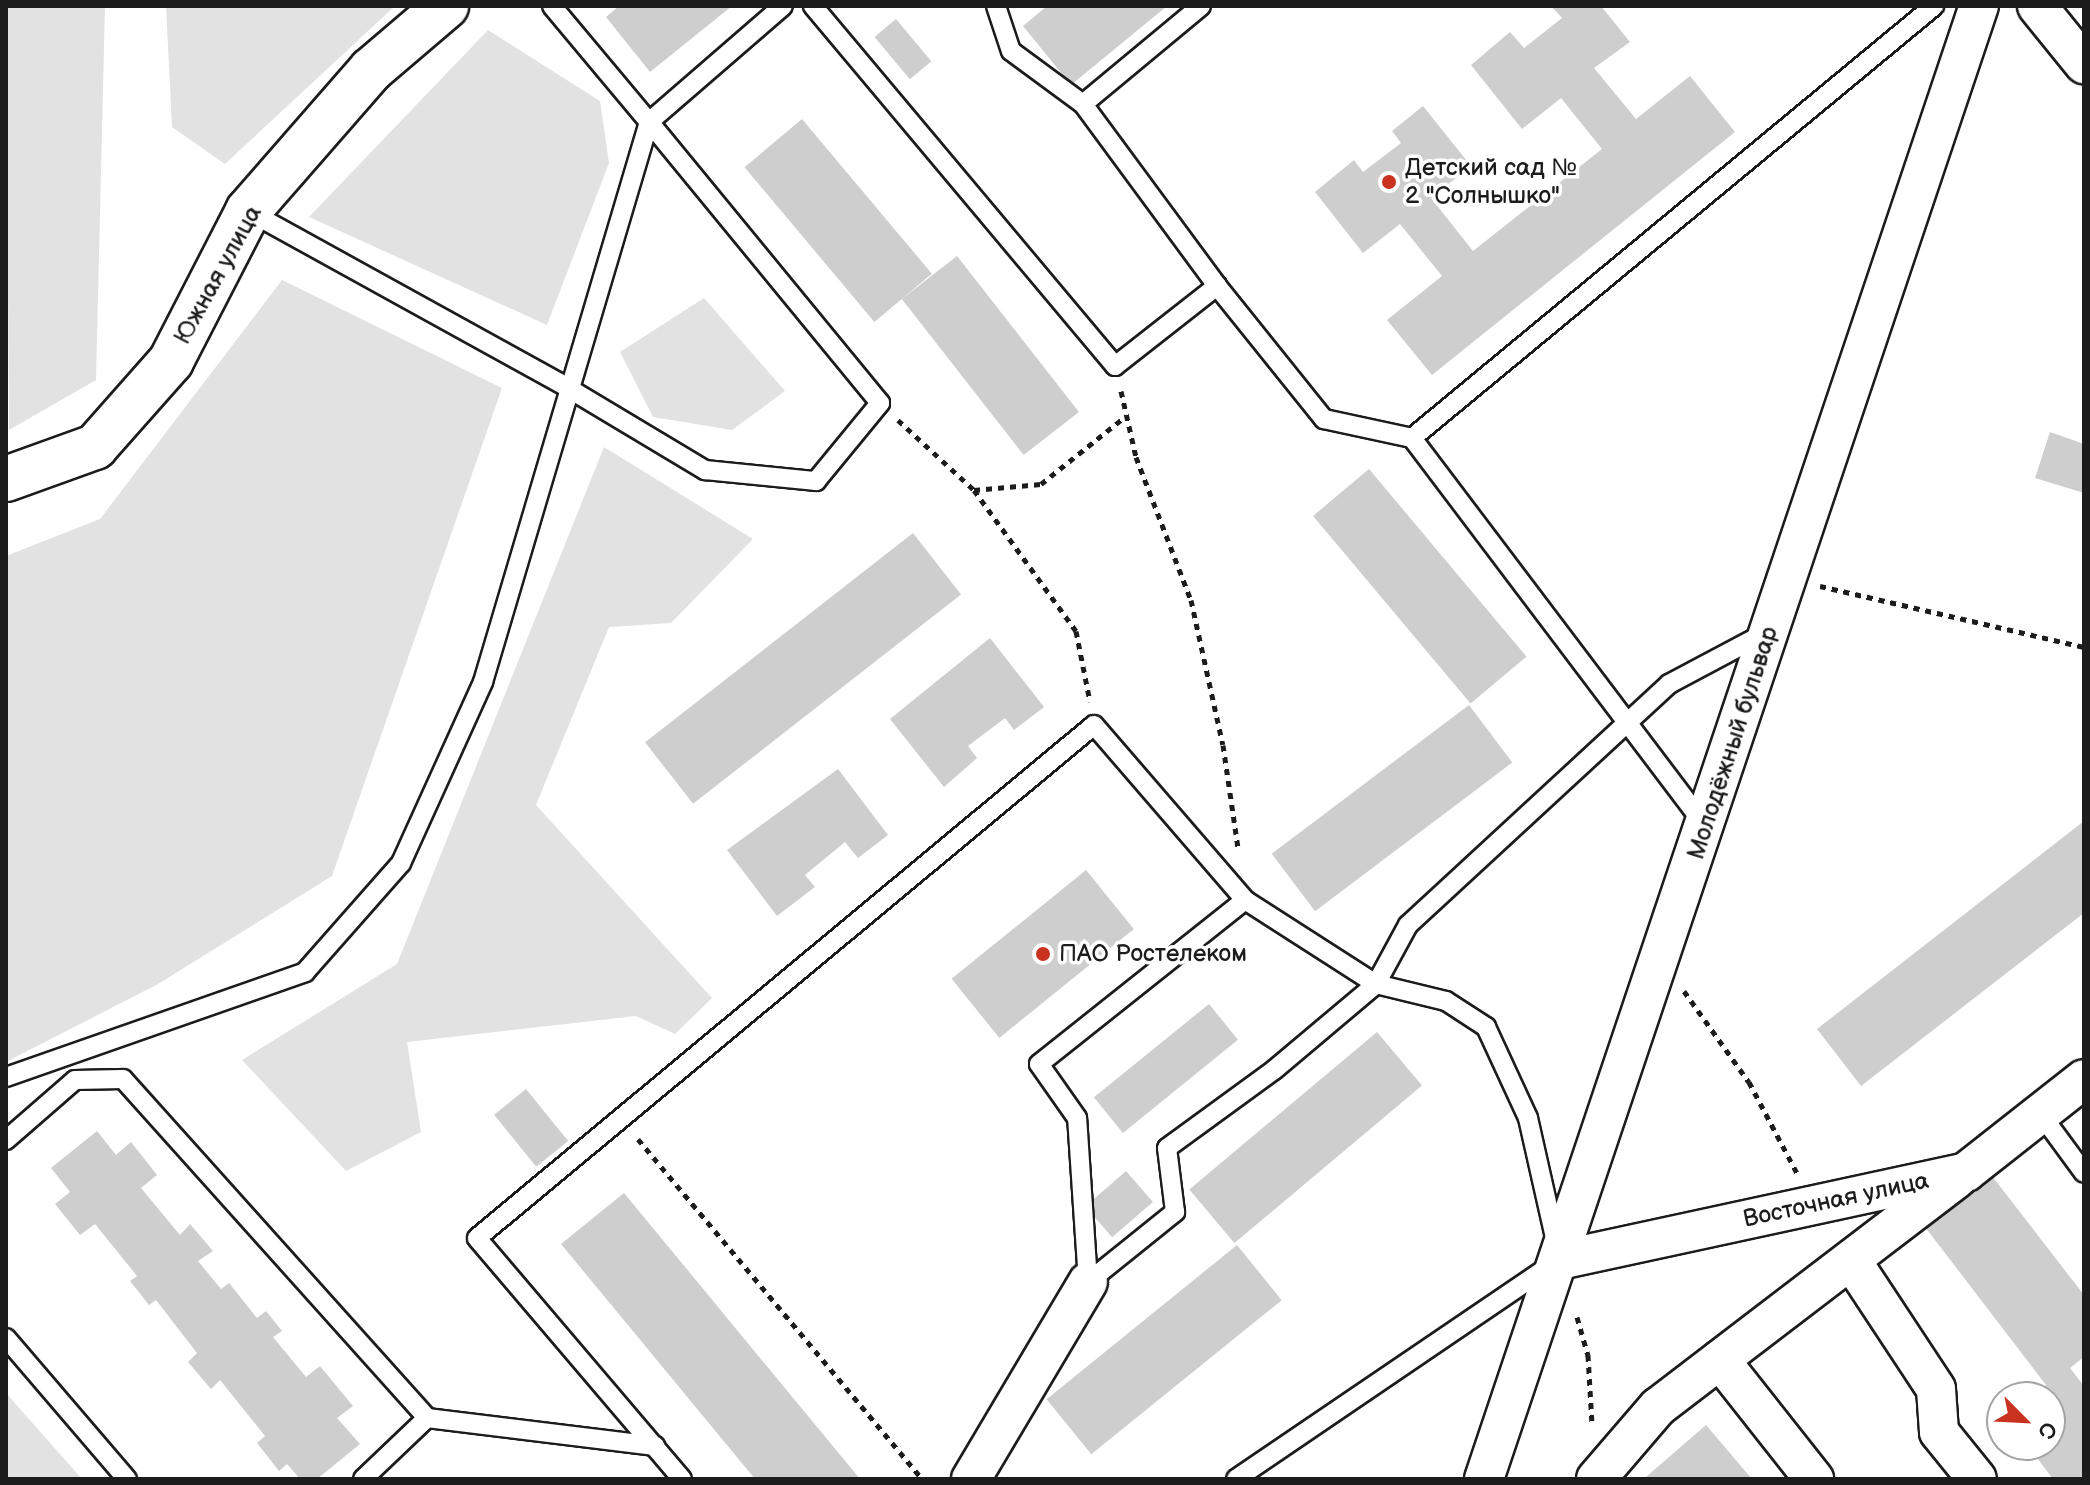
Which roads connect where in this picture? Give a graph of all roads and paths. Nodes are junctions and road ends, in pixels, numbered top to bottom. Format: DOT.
graph roads {
  1 [pos="446,6"];
  2 [pos="552,6"];
  3 [pos="783,6"];
  4 [pos="813,6"];
  5 [pos="1201,6"];
  6 [pos="1934,6"];
  7 [pos="1979,6"];
  8 [pos="2037,6"];
  9 [pos="1002,9"];
  10 [pos="2084,64"];
  11 [pos="1083,104"];
  12 [pos="649,122"];
  13 [pos="248,211"];
  14 [pos="1217,286"];
  15 [pos="1115,366"];
  16 [pos="568,388"];
  17 [pos="880,403"];
  18 [pos="1126,416"];
  19 [pos="1412,438"];
  20 [pos="6,479"];
  21 [pos="974,490"];
  22 [pos="1788,578"];
  23 [pos="1771,630"];
  24 [pos="2084,647"];
  25 [pos="1627,724"];
  26 [pos="1094,725"];
  27 [pos="1705,825"];
  28 [pos="1245,900"];
  29 [pos="1661,958"];
  30 [pos="1376,984"];
  31 [pos="6,1077"];
  32 [pos="2084,1079"];
  33 [pos="2040,1113"];
  34 [pos="621,1119"];
  35 [pos="6,1140"];
  36 [pos="1966,1172"];
  37 [pos="2084,1173"];
  38 [pos="1814,1205"];
  39 [pos="1560,1260"];
  40 [pos="1851,1260"];
  41 [pos="1088,1282"];
  42 [pos="6,1338"];
  43 [pos="1720,1360"];
  44 [pos="427,1418"];
  45 [pos="655,1446"];
  46 [pos="127,1479"];
  47 [pos="363,1479"];
  48 [pos="682,1479"];
  49 [pos="922,1479"];
  50 [pos="971,1479"];
  51 [pos="1236,1479"];
  52 [pos="1484,1479"];
  53 [pos="1596,1479"];
  54 [pos="1814,1479"];
  55 [pos="1977,1479"];
  1 -- 13 [label="street, Южная улица"];
  2 -- 12 [label="lane"];
  3 -- 12 [label="lane"];
  4 -- 15 [label="lane"];
  5 -- 11 [label="lane"];
  6 -- 19 [label="lane"];
  7 -- 22 [label="street, Молодёжный бульвар"];
  8 -- 10 [label="street"];
  9 -- 11 [label="lane"];
  11 -- 14 [label="lane"];
  12 -- 16 [label="lane"];
  12 -- 17 [label="lane"];
  13 -- 16 [label="lane"];
  13 -- 20 [label="street, Южная улица"];
  14 -- 15 [label="lane"];
  14 -- 19 [label="lane"];
  15 -- 18 [label="path"];
  16 -- 17 [label="lane"];
  16 -- 31 [label="lane"];
  17 -- 21 [label="path"];
  18 -- 21 [label="path"];
  18 -- 28 [label="path"];
  19 -- 25 [label="lane"];
  21 -- 26 [label="path"];
  22 -- 23 [label="street, Молодёжный бульвар"];
  22 -- 24 [label="path"];
  23 -- 25 [label="lane"];
  23 -- 27 [label="street, Молодёжный бульвар"];
  25 -- 27 [label="lane"];
  25 -- 30 [label="lane"];
  26 -- 28 [label="lane"];
  26 -- 34 [label="lane"];
  27 -- 29 [label="street, Молодёжный бульвар"];
  28 -- 30 [label="lane"];
  28 -- 41 [label="lane"];
  29 -- 38 [label="path"];
  29 -- 39 [label="street, Молодёжный бульвар"];
  30 -- 39 [label="lane"];
  30 -- 41 [label="lane"];
  32 -- 33 [label="street, Восточная улица"];
  33 -- 36 [label="street, Восточная улица"];
  33 -- 37 [label="lane"];
  34 -- 45 [label="lane"];
  34 -- 49 [label="path"];
  35 -- 44 [label="lane"];
  36 -- 38 [label="street, Восточная улица"];
  36 -- 40 [label="street"];
  38 -- 39 [label="street, Восточная улица"];
  39 -- 51 [label="lane"];
  39 -- 52 [label="street, Молодёжный бульвар"];
  39 -- 53 [label="path"];
  40 -- 43 [label="street"];
  40 -- 55 [label="street"];
  41 -- 50 [label="street"];
  42 -- 46 [label="lane"];
  43 -- 53 [label="street"];
  43 -- 54 [label="street"];
  44 -- 45 [label="lane"];
  44 -- 47 [label="lane"];
  45 -- 48 [label="lane"];
}
